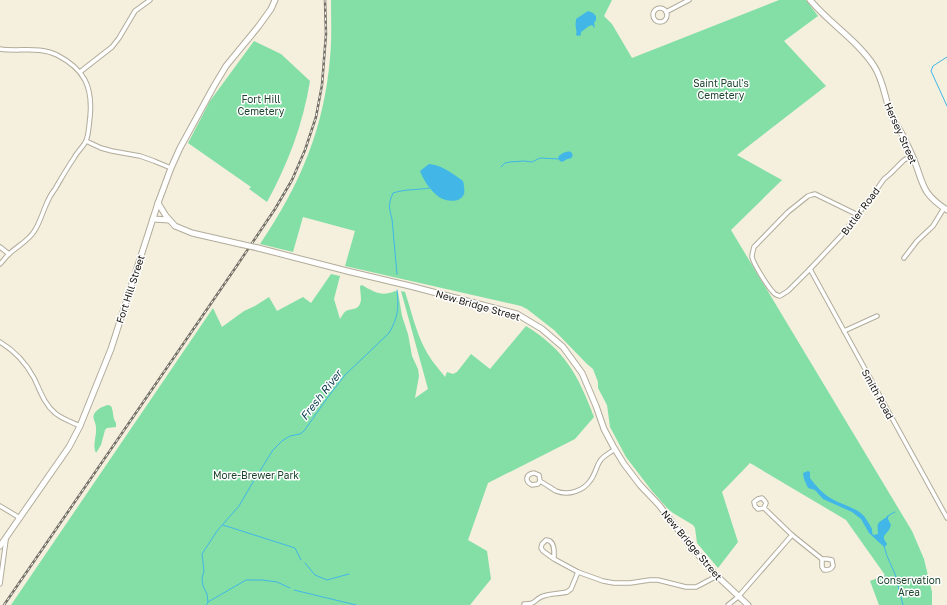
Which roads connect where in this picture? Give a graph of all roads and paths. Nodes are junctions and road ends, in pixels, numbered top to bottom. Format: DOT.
graph roads {
  1 [pos="150,0"];
  2 [pos="275,0"];
  3 [pos="689,0"];
  4 [pos="810,0"];
  5 [pos="666,12"];
  6 [pos="0,49"];
  7 [pos="80,72"];
  8 [pos="86,141"];
  9 [pos="913,157"];
  10 [pos="171,168"];
  11 [pos="158,203"];
  12 [pos="945,209"];
  13 [pos="858,215"];
  14 [pos="153,219"];
  15 [pos="169,220"];
  16 [pos="0,246"];
  17 [pos="9,254"];
  18 [pos="904,258"];
  19 [pos="0,264"];
  20 [pos="810,270"];
  21 [pos="877,316"];
  22 [pos="844,331"];
  23 [pos="0,342"];
  24 [pos="80,426"];
  25 [pos="615,449"];
  26 [pos="540,481"];
  27 [pos="0,506"];
  28 [pos="764,508"];
  29 [pos="20,518"];
  30 [pos="947,518"];
  31 [pos="792,535"];
  32 [pos="6,538"];
  33 [pos="0,546"];
  34 [pos="554,559"];
  35 [pos="822,560"];
  36 [pos="578,572"];
  37 [pos="717,576"];
  38 [pos="0,584"];
  39 [pos="738,597"];
  40 [pos="524,604"];
  41 [pos="728,605"];
  42 [pos="748,605"];
  1 -- 7 [label="street"];
  2 -- 10 [label="street, Fort Hill Street"];
  3 -- 5 [label="street"];
  4 -- 9 [label="street, Hersey Street"];
  6 -- 7 [label="street"];
  7 -- 8 [label="street"];
  8 -- 10 [label="street"];
  8 -- 17 [label="street"];
  9 -- 12 [label="street, Hersey Street"];
  9 -- 13 [label="street, Butler Road"];
  10 -- 11 [label="street, Fort Hill Street"];
  11 -- 14 [label="street, Fort Hill Street"];
  11 -- 15 [label="street, New Bridge Street"];
  12 -- 18 [label="street"];
  13 -- 20 [label="street, Butler Road"];
  13 -- 20 [label="street, Butler Road"];
  14 -- 15 [label="street, New Bridge Street"];
  14 -- 24 [label="street, Fort Hill Street"];
  15 -- 25 [label="street, New Bridge Street, bridge"];
  16 -- 17 [label="street"];
  17 -- 19 [label="street"];
  20 -- 22 [label="street, Smith Road"];
  21 -- 22 [label="street"];
  22 -- 30 [label="street, Smith Road"];
  23 -- 24 [label="street"];
  24 -- 29 [label="street, Fort Hill Street"];
  25 -- 26 [label="street"];
  25 -- 37 [label="street, New Bridge Street"];
  27 -- 29 [label="street"];
  28 -- 31 [label="street"];
  29 -- 32 [label="street, Fort Hill Street"];
  31 -- 35 [label="street"];
  31 -- 39 [label="street"];
  32 -- 33 [label="street"];
  32 -- 38 [label="street, Fort Hill Street"];
  34 -- 34 [label="street"];
  34 -- 36 [label="street"];
  36 -- 37 [label="street"];
  36 -- 40 [label="street"];
  37 -- 39 [label="street, New Bridge Street"];
  39 -- 41 [label="street"];
  39 -- 42 [label="street, New Bridge Street"];
}
